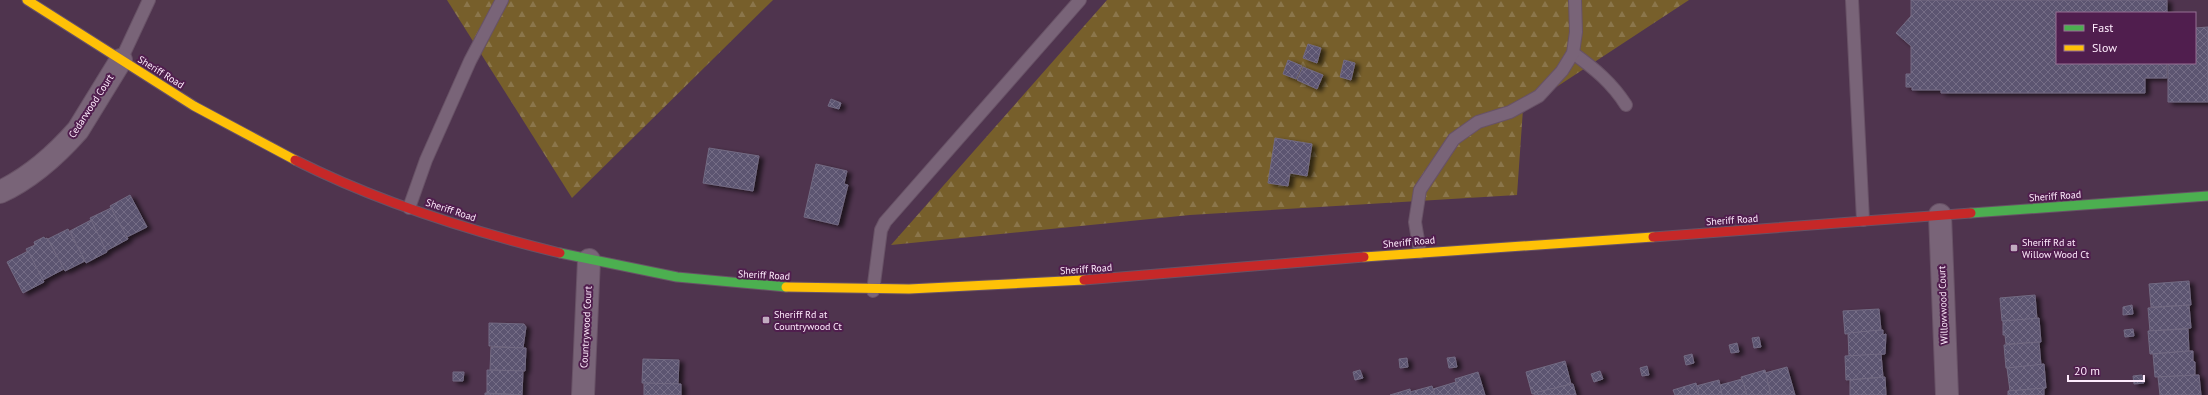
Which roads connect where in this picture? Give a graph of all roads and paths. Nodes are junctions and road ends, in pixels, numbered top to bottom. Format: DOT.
graph roads {
  1 [pos="27,0"];
  2 [pos="149,0"];
  3 [pos="502,0"];
  4 [pos="1080,0"];
  5 [pos="1575,0"];
  6 [pos="1852,0"];
  7 [pos="1573,53"];
  8 [pos="121,60"];
  9 [pos="1626,105"];
  10 [pos="0,192"];
  11 [pos="2208,196"];
  12 [pos="409,208"];
  13 [pos="1940,215"];
  14 [pos="1863,220"];
  15 [pos="1420,252"];
  16 [pos="589,260"];
  17 [pos="874,291"];
  18 [pos="582,395"];
  19 [pos="1947,395"];
  1 -- 8 [label="main road, Sheriff Road"];
  2 -- 8 [label="lane"];
  3 -- 12 [label="lane"];
  4 -- 17 [label="lane"];
  5 -- 7 [label="lane"];
  6 -- 14 [label="lane"];
  7 -- 9 [label="lane"];
  7 -- 15 [label="lane"];
  8 -- 10 [label="street, Cedarwood Court"];
  8 -- 12 [label="main road, Sheriff Road"];
  11 -- 13 [label="main road, Sheriff Road"];
  12 -- 16 [label="main road, Sheriff Road"];
  13 -- 14 [label="main road, Sheriff Road"];
  13 -- 19 [label="street, Willowwood Court"];
  14 -- 15 [label="main road, Sheriff Road"];
  15 -- 17 [label="main road, Sheriff Road"];
  16 -- 17 [label="main road, Sheriff Road"];
  16 -- 18 [label="street, Countrywood Court"];
}
